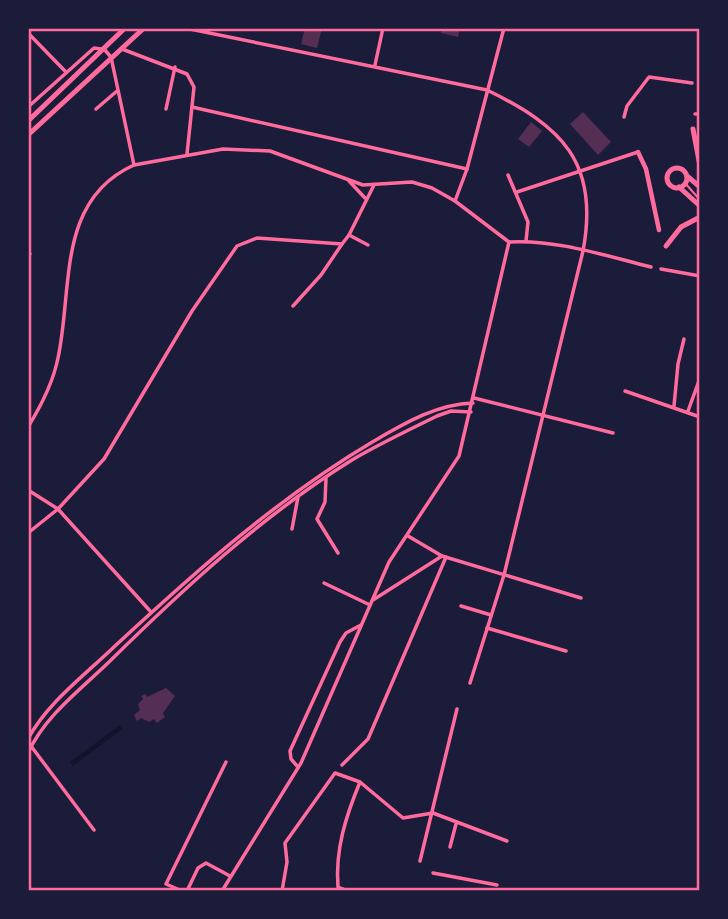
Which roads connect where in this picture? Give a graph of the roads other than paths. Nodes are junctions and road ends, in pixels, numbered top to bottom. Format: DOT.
graph roads {
  1 [pos="125,28"];
  2 [pos="144,28"];
  3 [pos="185,28"];
  4 [pos="383,28"];
  5 [pos="504,28"];
  6 [pos="28,33"];
  7 [pos="121,48"];
  8 [pos="104,49"];
  9 [pos="111,57"];
  10 [pos="375,65"];
  11 [pos="175,67"];
  12 [pos="66,72"];
  13 [pos="692,83"];
  14 [pos="487,90"];
  15 [pos="117,91"];
  16 [pos="28,107"];
  17 [pos="192,107"];
  18 [pos="96,109"];
  19 [pos="166,109"];
  20 [pos="624,117"];
  21 [pos="28,121"];
  22 [pos="693,130"];
  23 [pos="28,135"];
  24 [pos="638,152"];
  25 [pos="187,154"];
  26 [pos="134,164"];
  27 [pos="700,166"];
  28 [pos="467,169"];
  29 [pos="580,170"];
  30 [pos="508,175"];
  31 [pos="687,176"];
  32 [pos="349,181"];
  33 [pos="685,183"];
  34 [pos="374,185"];
  35 [pos="679,187"];
  36 [pos="700,187"];
  37 [pos="517,192"];
  38 [pos="365,198"];
  39 [pos="700,200"];
  40 [pos="455,201"];
  41 [pos="700,206"];
  42 [pos="700,217"];
  43 [pos="659,230"];
  44 [pos="349,235"];
  45 [pos="526,241"];
  46 [pos="509,242"];
  47 [pos="341,244"];
  48 [pos="368,245"];
  49 [pos="666,246"];
  50 [pos="583,251"];
  51 [pos="651,267"];
  52 [pos="661,269"];
  53 [pos="700,276"];
  54 [pos="293,306"];
  55 [pos="684,339"];
  56 [pos="700,378"];
  57 [pos="625,391"];
  58 [pos="473,400"];
  59 [pos="674,406"];
  60 [pos="688,411"];
  61 [pos="471,412"];
  62 [pos="543,416"];
  63 [pos="700,417"];
  64 [pos="28,427"];
  65 [pos="613,433"];
  66 [pos="326,478"];
  67 [pos="28,490"];
  68 [pos="298,498"];
  69 [pos="58,509"];
  70 [pos="292,529"];
  71 [pos="28,534"];
  72 [pos="408,536"];
  73 [pos="338,552"];
  74 [pos="444,556"];
  75 [pos="504,575"];
  76 [pos="324,583"];
  77 [pos="581,598"];
  78 [pos="370,604"];
  79 [pos="461,606"];
  80 [pos="150,612"];
  81 [pos="491,615"];
  82 [pos="361,625"];
  83 [pos="487,628"];
  84 [pos="566,651"];
  85 [pos="470,683"];
  86 [pos="457,709"];
  87 [pos="37,734"];
  88 [pos="28,740"];
  89 [pos="31,746"];
  90 [pos="28,753"];
  91 [pos="226,762"];
  92 [pos="342,765"];
  93 [pos="298,767"];
  94 [pos="360,782"];
  95 [pos="433,813"];
  96 [pos="456,824"];
  97 [pos="94,830"];
  98 [pos="507,841"];
  99 [pos="450,847"];
  100 [pos="420,861"];
  101 [pos="433,873"];
  102 [pos="230,876"];
  103 [pos="497,885"];
  104 [pos="182,891"];
  105 [pos="187,891"];
  106 [pos="222,891"];
  107 [pos="282,891"];
  108 [pos="348,891"];
  1 -- 8 [label="main road"];
  2 -- 7 [label="main road"];
  3 -- 10 [label="street"];
  4 -- 10 [label="street"];
  5 -- 14 [label="street"];
  6 -- 12 [label="street"];
  7 -- 9 [label="main road"];
  7 -- 11 [label="street"];
  8 -- 9 [label="street"];
  8 -- 12 [label="street"];
  8 -- 21 [label="main road"];
  9 -- 15 [label="street"];
  9 -- 23 [label="main road"];
  10 -- 14 [label="street"];
  11 -- 17 [label="street"];
  11 -- 19 [label="street"];
  12 -- 16 [label="street"];
  13 -- 20 [label="street"];
  14 -- 28 [label="street"];
  14 -- 29 [label="street"];
  15 -- 18 [label="street"];
  15 -- 26 [label="street"];
  17 -- 25 [label="street"];
  17 -- 28 [label="street"];
  22 -- 27 [label="main road"];
  24 -- 29 [label="street"];
  24 -- 43 [label="main road"];
  25 -- 26 [label="street"];
  25 -- 32 [label="street"];
  26 -- 64 [label="street"];
  28 -- 40 [label="street"];
  29 -- 37 [label="street"];
  29 -- 50 [label="street"];
  30 -- 37 [label="street"];
  31 -- 33 [label="main road"];
  31 -- 35 [label="main road"];
  31 -- 36 [label="main road"];
  32 -- 34 [label="street"];
  32 -- 38 [label="street"];
  33 -- 35 [label="main road"];
  33 -- 39 [label="lane"];
  34 -- 38 [label="street"];
  34 -- 40 [label="street"];
  35 -- 41 [label="main road"];
  37 -- 45 [label="street"];
  38 -- 44 [label="street"];
  40 -- 46 [label="street"];
  42 -- 49 [label="main road"];
  44 -- 47 [label="street"];
  44 -- 48 [label="street"];
  45 -- 46 [label="street"];
  45 -- 50 [label="street"];
  46 -- 58 [label="street"];
  47 -- 54 [label="street"];
  47 -- 69 [label="street"];
  50 -- 51 [label="street"];
  50 -- 62 [label="street"];
  52 -- 53 [label="street"];
  55 -- 59 [label="street"];
  56 -- 60 [label="street"];
  57 -- 59 [label="street"];
  58 -- 61 [label="street"];
  58 -- 62 [label="street"];
  58 -- 80 [label="street"];
  59 -- 60 [label="street"];
  60 -- 63 [label="street"];
  61 -- 66 [label="street"];
  61 -- 72 [label="street"];
  62 -- 65 [label="street"];
  62 -- 75 [label="street"];
  66 -- 68 [label="street"];
  66 -- 73 [label="street"];
  67 -- 69 [label="street"];
  68 -- 70 [label="street"];
  68 -- 87 [label="street"];
  69 -- 71 [label="street"];
  69 -- 80 [label="street"];
  72 -- 74 [label="street"];
  72 -- 78 [label="street"];
  74 -- 75 [label="street"];
  74 -- 78 [label="street"];
  74 -- 92 [label="street"];
  75 -- 77 [label="street"];
  75 -- 81 [label="street"];
  76 -- 78 [label="street"];
  78 -- 82 [label="street"];
  79 -- 81 [label="street"];
  80 -- 88 [label="street"];
  81 -- 83 [label="street"];
  82 -- 93 [label="street"];
  82 -- 93 [label="street"];
  83 -- 84 [label="street"];
  83 -- 85 [label="street"];
  86 -- 95 [label="street"];
  87 -- 88 [label="street"];
  87 -- 89 [label="street"];
  89 -- 90 [label="street"];
  89 -- 97 [label="street"];
  91 -- 104 [label="street"];
  93 -- 102 [label="street"];
  94 -- 95 [label="street"];
  94 -- 107 [label="street"];
  94 -- 108 [label="street"];
  95 -- 96 [label="street"];
  95 -- 100 [label="street"];
  96 -- 98 [label="street"];
  96 -- 99 [label="street"];
  101 -- 103 [label="street"];
  102 -- 105 [label="street"];
  102 -- 106 [label="street"];
}
